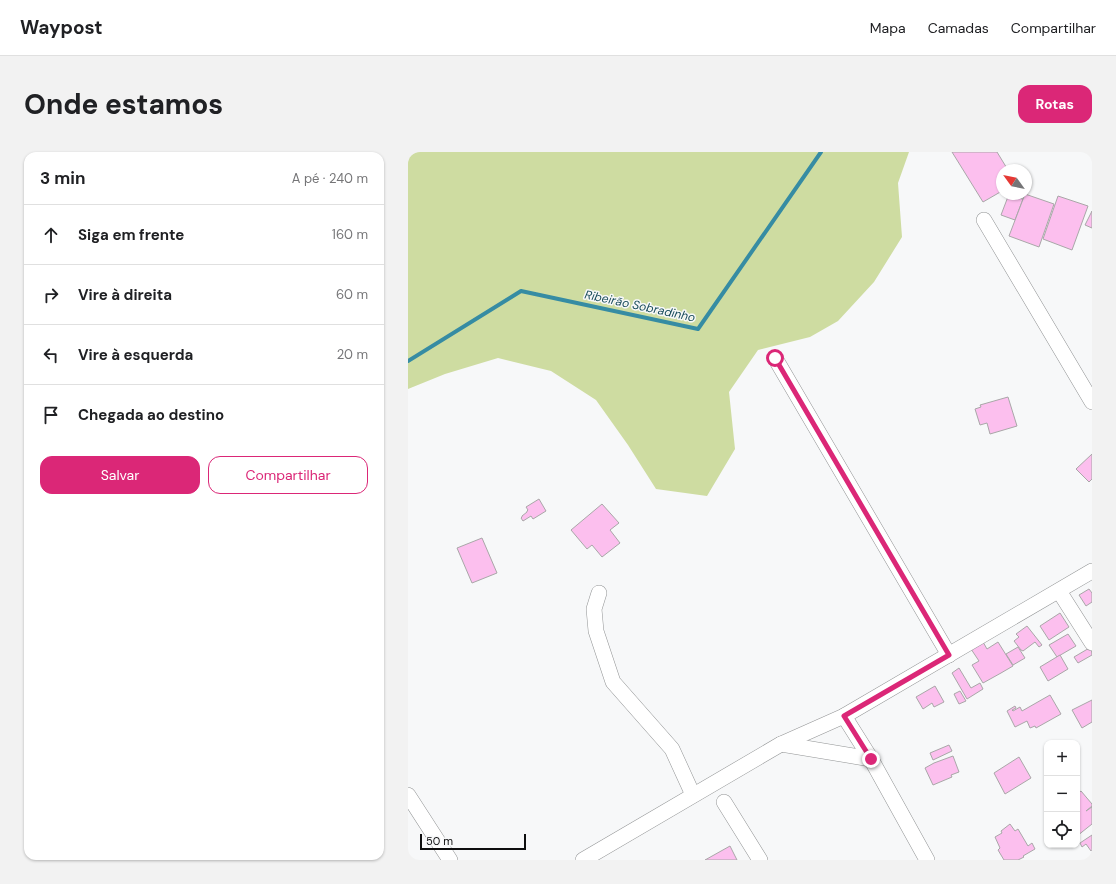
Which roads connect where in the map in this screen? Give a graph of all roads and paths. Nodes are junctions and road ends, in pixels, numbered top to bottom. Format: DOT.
graph roads {
  1 [pos="984,220"];
  2 [pos="775,358"];
  3 [pos="1092,402"];
  4 [pos="1092,571"];
  5 [pos="1059,591"];
  6 [pos="598,593"];
  7 [pos="1092,643"];
  8 [pos="949,655"];
  9 [pos="844,716"];
  10 [pos="781,744"];
  11 [pos="871,759"];
  12 [pos="408,795"];
  13 [pos="693,795"];
  14 [pos="724,802"];
  15 [pos="450,860"];
  16 [pos="583,860"];
  17 [pos="760,860"];
  18 [pos="927,860"];
  1 -- 3 [label="street"];
  2 -- 8 [label="street"];
  4 -- 5 [label="street"];
  5 -- 7 [label="street"];
  5 -- 8 [label="street"];
  6 -- 13 [label="street"];
  8 -- 9 [label="street"];
  9 -- 10 [label="street"];
  9 -- 11 [label="street"];
  10 -- 11 [label="street"];
  10 -- 13 [label="street"];
  11 -- 18 [label="street"];
  12 -- 15 [label="street"];
  13 -- 16 [label="street"];
  14 -- 17 [label="street"];
}
